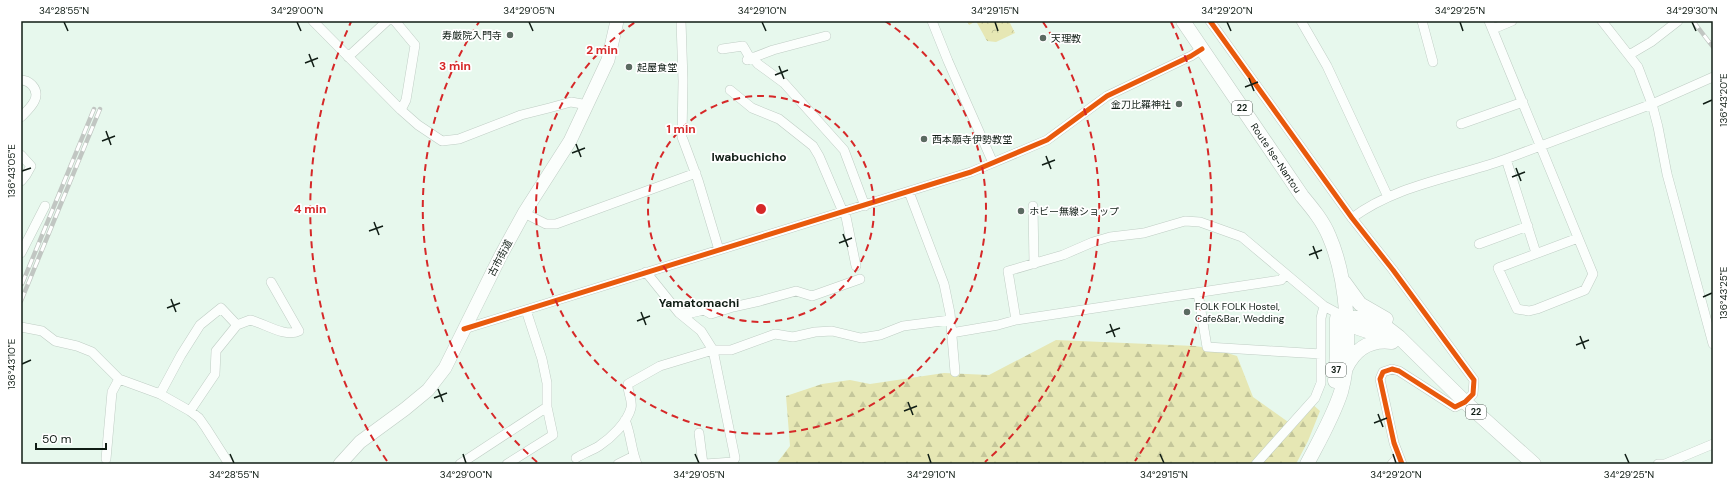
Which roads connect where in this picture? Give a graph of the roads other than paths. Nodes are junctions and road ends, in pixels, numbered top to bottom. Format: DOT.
graph roads {
  1 [pos="313,21"];
  2 [pos="395,21"];
  3 [pos="617,21"];
  4 [pos="681,21"];
  5 [pos="932,21"];
  6 [pos="1182,21"];
  7 [pos="1210,21"];
  8 [pos="1301,21"];
  9 [pos="1422,21"];
  10 [pos="1512,21"];
  11 [pos="1602,21"];
  12 [pos="1678,21"];
  13 [pos="382,23"];
  14 [pos="1491,25"];
  15 [pos="826,36"];
  16 [pos="1202,49"];
  17 [pos="722,50"];
  18 [pos="1629,55"];
  19 [pos="348,57"];
  20 [pos="749,58"];
  21 [pos="1433,62"];
  22 [pos="1713,77"];
  23 [pos="21,80"];
  24 [pos="730,90"];
  25 [pos="1523,102"];
  26 [pos="1652,104"];
  27 [pos="588,105"];
  28 [pos="401,110"];
  29 [pos="21,117"];
  30 [pos="1461,124"];
  31 [pos="1541,147"];
  32 [pos="21,155"];
  33 [pos="1506,160"];
  34 [pos="993,163"];
  35 [pos="696,173"];
  36 [pos="21,181"];
  37 [pos="909,192"];
  38 [pos="1302,196"];
  39 [pos="1388,198"];
  40 [pos="45,206"];
  41 [pos="865,206"];
  42 [pos="1033,206"];
  43 [pos="844,212"];
  44 [pos="524,213"];
  45 [pos="1352,218"];
  46 [pos="1528,226"];
  47 [pos="1578,238"];
  48 [pos="1479,244"];
  49 [pos="718,250"];
  50 [pos="21,252"];
  51 [pos="1536,254"];
  52 [pos="1034,264"];
  53 [pos="856,266"];
  54 [pos="646,272"];
  55 [pos="1286,274"];
  56 [pos="1341,277"];
  57 [pos="860,279"];
  58 [pos="271,282"];
  59 [pos="1198,293"];
  60 [pos="1324,306"];
  61 [pos="526,310"];
  62 [pos="679,313"];
  63 [pos="1341,316"];
  64 [pos="950,320"];
  65 [pos="1016,320"];
  66 [pos="237,325"];
  67 [pos="21,327"];
  68 [pos="464,329"];
  69 [pos="951,333"];
  70 [pos="1394,342"];
  71 [pos="1713,344"];
  72 [pos="713,350"];
  73 [pos="1321,354"];
  74 [pos="1420,358"];
  75 [pos="1345,371"];
  76 [pos="955,372"];
  77 [pos="119,379"];
  78 [pos="160,394"];
  79 [pos="1465,402"];
  80 [pos="547,407"];
  81 [pos="190,411"];
  82 [pos="625,420"];
  83 [pos="1326,425"];
  84 [pos="700,433"];
  85 [pos="1713,444"];
  86 [pos="576,458"];
  87 [pos="106,459"];
  88 [pos="636,460"];
  89 [pos="1400,460"];
  90 [pos="229,464"];
  91 [pos="340,464"];
  92 [pos="462,464"];
  93 [pos="507,464"];
  94 [pos="618,464"];
  95 [pos="704,464"];
  96 [pos="1256,464"];
  97 [pos="1307,464"];
  98 [pos="1392,464"];
  99 [pos="1534,464"];
  100 [pos="1658,464"];
  1 -- 19 [label="street"];
  2 -- 28 [label="street"];
  3 -- 27 [label="street, 古市街道"];
  4 -- 35 [label="street"];
  5 -- 34 [label="street"];
  6 -- 16 [label="main road, Route Ise-Nantou / 22"];
  7 -- 45 [label="street"];
  8 -- 39 [label="street"];
  9 -- 21 [label="street"];
  10 -- 14 [label="street"];
  11 -- 18 [label="street"];
  12 -- 18 [label="street"];
  13 -- 19 [label="street"];
  14 -- 25 [label="street"];
  15 -- 20 [label="street"];
  16 -- 34 [label="street"];
  16 -- 38 [label="main road, Route Ise-Nantou / 22"];
  17 -- 20 [label="street"];
  18 -- 26 [label="street"];
  19 -- 28 [label="street"];
  20 -- 41 [label="street"];
  22 -- 26 [label="street"];
  23 -- 29 [label="street"];
  24 -- 43 [label="street"];
  25 -- 30 [label="street"];
  25 -- 31 [label="street"];
  26 -- 31 [label="street"];
  26 -- 71 [label="street"];
  27 -- 28 [label="street"];
  27 -- 44 [label="street, 古市街道"];
  31 -- 33 [label="street"];
  31 -- 47 [label="street"];
  32 -- 36 [label="street"];
  33 -- 39 [label="street"];
  33 -- 46 [label="street"];
  34 -- 37 [label="street"];
  35 -- 44 [label="street"];
  35 -- 49 [label="street"];
  37 -- 41 [label="street"];
  37 -- 64 [label="street"];
  38 -- 56 [label="main road, Route Ise-Nantou / 22"];
  38 -- 63 [label="main road, Route Ise-Nantou / 22"];
  39 -- 45 [label="street"];
  40 -- 50 [label="street"];
  41 -- 43 [label="street"];
  42 -- 52 [label="street"];
  43 -- 49 [label="street"];
  43 -- 53 [label="street"];
  44 -- 68 [label="street, 古市街道"];
  45 -- 79 [label="street"];
  46 -- 48 [label="street"];
  46 -- 51 [label="street"];
  47 -- 51 [label="street"];
  47 -- 51 [label="street"];
  49 -- 54 [label="street"];
  52 -- 55 [label="street"];
  52 -- 65 [label="street"];
  54 -- 61 [label="street"];
  54 -- 62 [label="street"];
  55 -- 59 [label="street"];
  55 -- 60 [label="street"];
  56 -- 63 [label="main road, Route Ise-Nantou / 22"];
  56 -- 74 [label="main road"];
  57 -- 62 [label="street"];
  58 -- 66 [label="street"];
  59 -- 65 [label="street"];
  59 -- 73 [label="street"];
  60 -- 63 [label="street"];
  60 -- 73 [label="street"];
  61 -- 68 [label="street"];
  61 -- 80 [label="street"];
  62 -- 72 [label="street"];
  63 -- 70 [label="main road, 22"];
  63 -- 74 [label="main road, 22"];
  63 -- 75 [label="main road, 37"];
  63 -- 83 [label="main road, 37"];
  64 -- 69 [label="street"];
  64 -- 72 [label="street"];
  65 -- 69 [label="street"];
  66 -- 78 [label="street"];
  66 -- 81 [label="street"];
  67 -- 77 [label="street"];
  68 -- 91 [label="street, 古市街道"];
  69 -- 76 [label="street"];
  70 -- 74 [label="main road, 22"];
  70 -- 75 [label="main road"];
  72 -- 82 [label="street"];
  72 -- 95 [label="street"];
  73 -- 96 [label="street"];
  74 -- 79 [label="main road, 22"];
  75 -- 83 [label="main road, 37"];
  77 -- 78 [label="street"];
  77 -- 87 [label="street"];
  78 -- 81 [label="street"];
  79 -- 89 [label="street"];
  79 -- 99 [label="main road, 22"];
  80 -- 92 [label="street"];
  80 -- 93 [label="street"];
  81 -- 90 [label="street"];
  82 -- 86 [label="street"];
  82 -- 88 [label="street"];
  83 -- 97 [label="main road, 37"];
  84 -- 95 [label="street"];
  85 -- 100 [label="street"];
  88 -- 94 [label="street"];
  89 -- 98 [label="street"];
}
